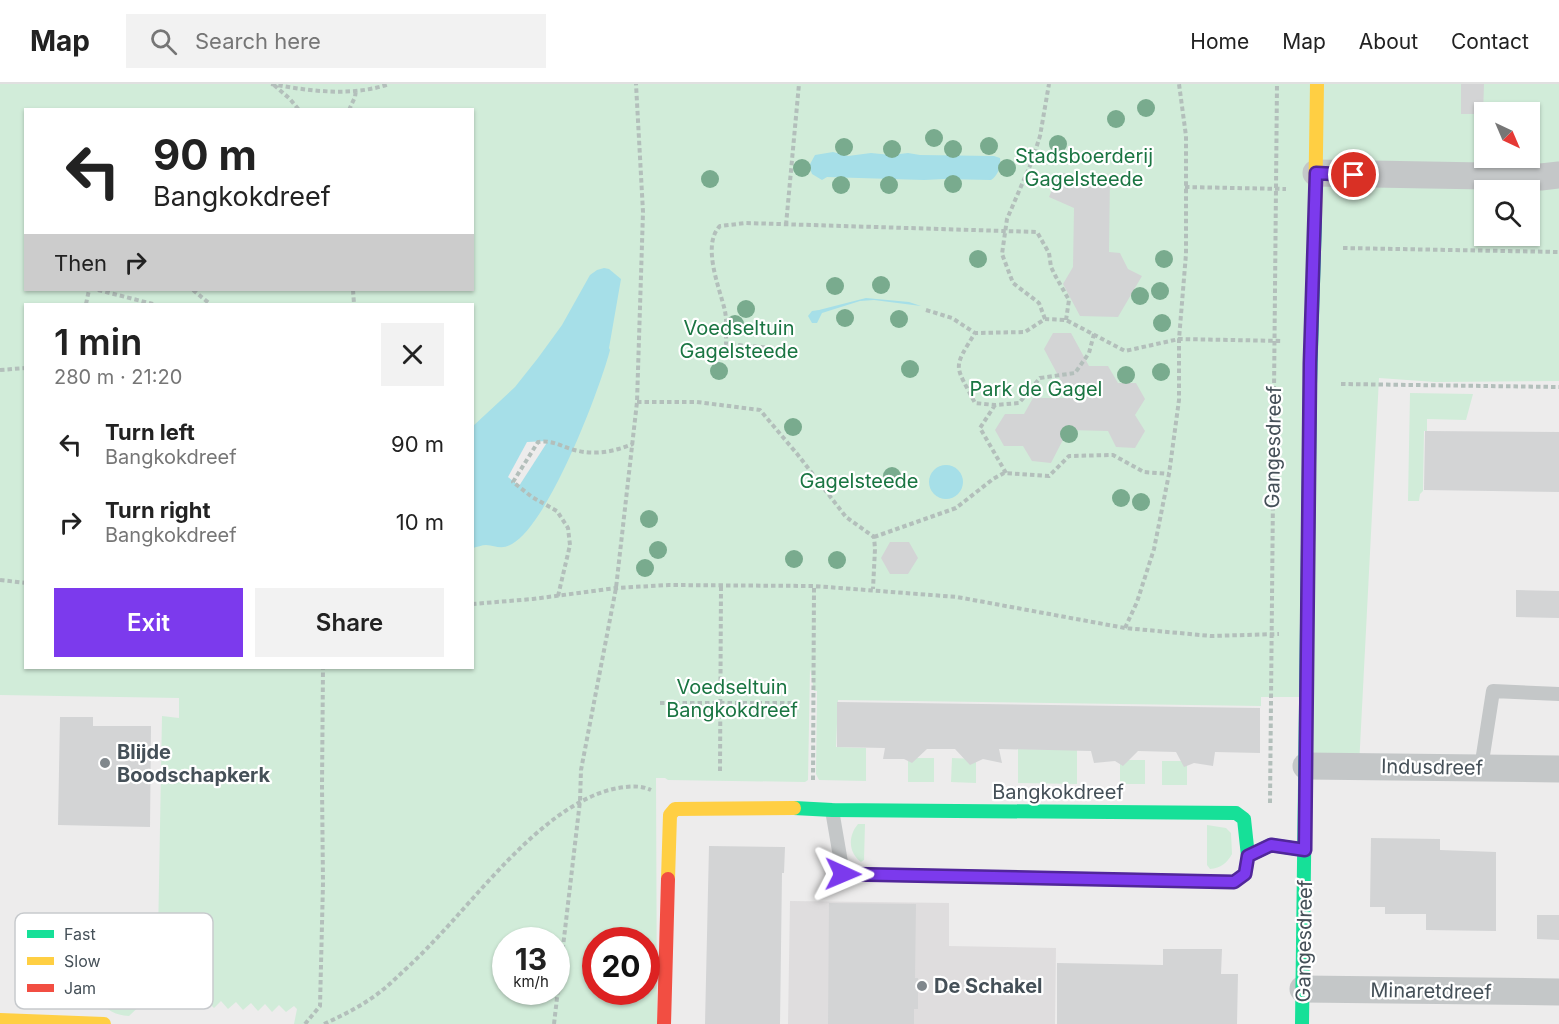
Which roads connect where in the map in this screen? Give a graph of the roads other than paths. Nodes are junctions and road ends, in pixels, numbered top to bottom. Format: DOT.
graph roads {
  1 [pos="1317,84"];
  2 [pos="1559,175"];
  3 [pos="1316,182"];
  4 [pos="1559,694"];
  5 [pos="1306,766"];
  6 [pos="1481,768"];
  7 [pos="1559,769"];
  8 [pos="832,810"];
  9 [pos="1305,850"];
  10 [pos="1248,856"];
  11 [pos="1303,989"];
  12 [pos="1559,993"];
  13 [pos="0,1020"];
  14 [pos="104,1024"];
  15 [pos="664,1024"];
  16 [pos="1302,1024"];
  1 -- 3 [label="street, Gangesdreef"];
  2 -- 3 [label="street"];
  3 -- 5 [label="street, Gangesdreef"];
  4 -- 6 [label="lane"];
  5 -- 6 [label="street, Indusdreef"];
  5 -- 9 [label="street, Gangesdreef"];
  6 -- 7 [label="street, Indusdreef"];
  8 -- 10 [label="street, Bangkokdreef"];
  8 -- 10 [label="lane"];
  8 -- 15 [label="street, Bangkokdreef"];
  9 -- 10 [label="street"];
  9 -- 11 [label="street, Gangesdreef"];
  11 -- 12 [label="street, Minaretdreef"];
  11 -- 16 [label="street, Gangesdreef"];
  13 -- 14 [label="street"];
}
